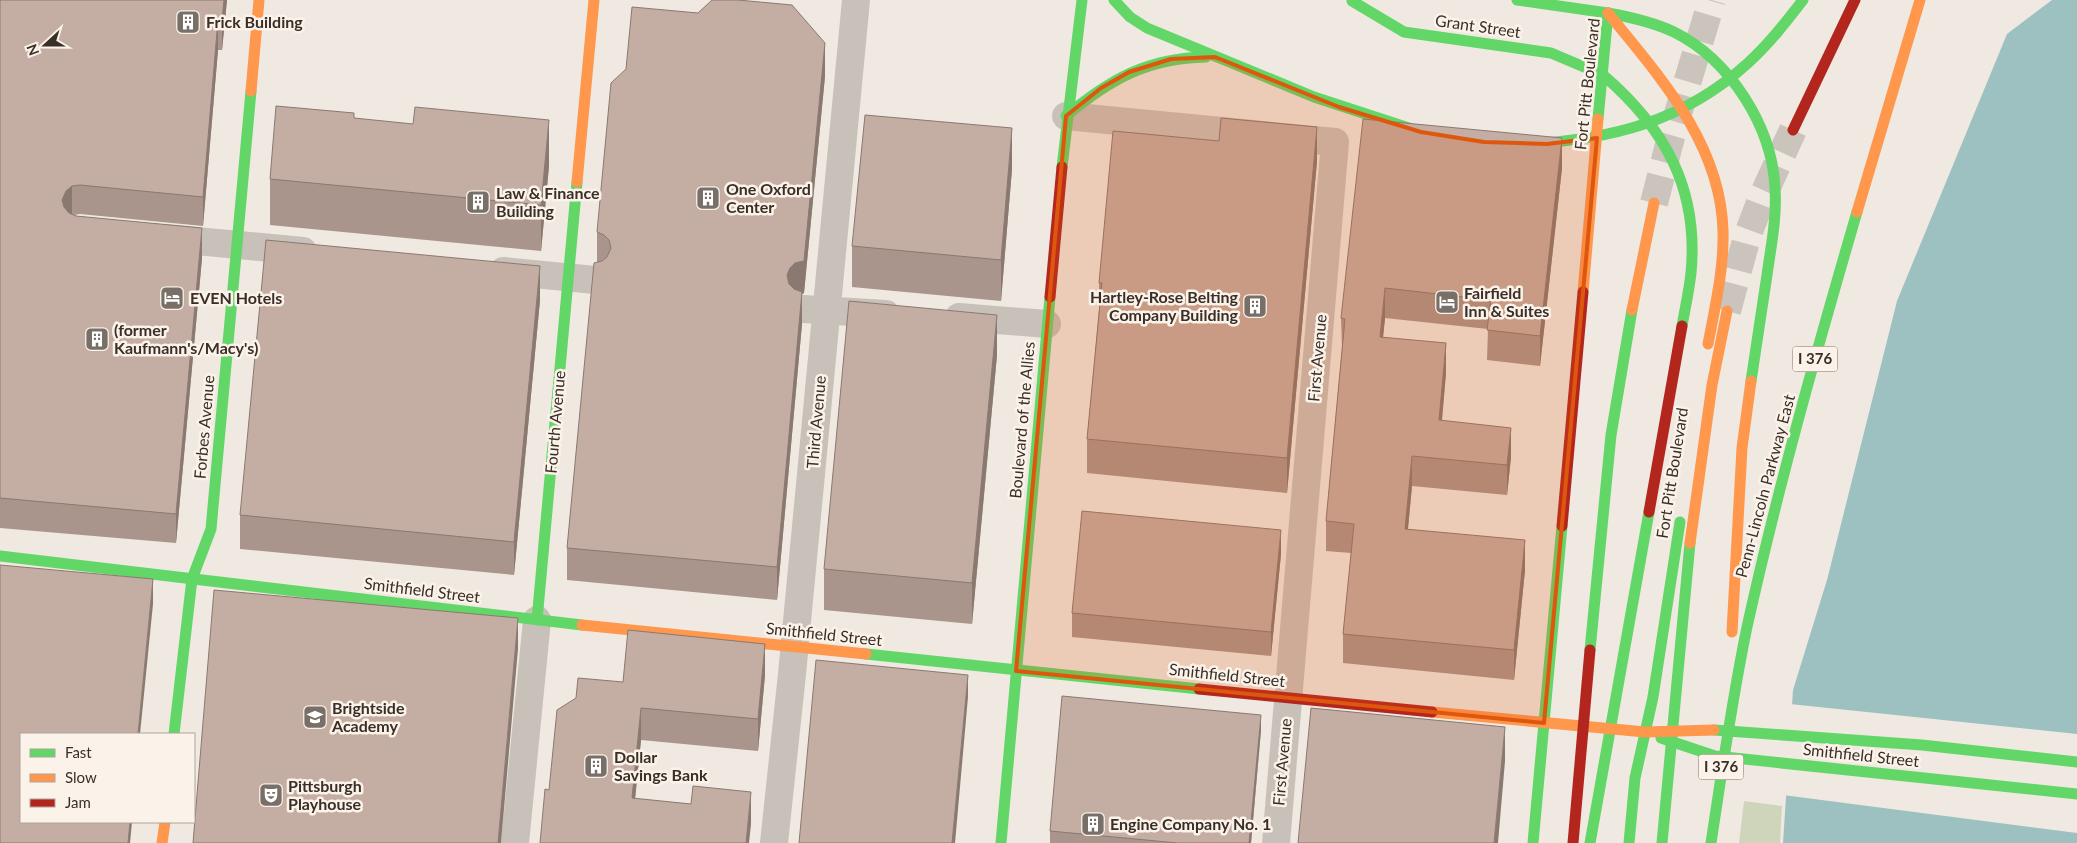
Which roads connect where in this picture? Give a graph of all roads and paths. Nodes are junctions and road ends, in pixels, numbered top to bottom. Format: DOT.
graph roads {
  1 [pos="259,0"];
  2 [pos="594,0"];
  3 [pos="856,0"];
  4 [pos="1082,0"];
  5 [pos="1114,0"];
  6 [pos="1340,0"];
  7 [pos="1354,0"];
  8 [pos="1517,0"];
  9 [pos="1803,0"];
  10 [pos="1855,0"];
  11 [pos="1920,0"];
  12 [pos="1623,6"];
  13 [pos="1608,12"];
  14 [pos="1215,57"];
  15 [pos="1603,75"];
  16 [pos="1066,116"];
  17 [pos="1793,130"];
  18 [pos="1429,134"];
  19 [pos="1516,144"];
  20 [pos="1654,203"];
  21 [pos="137,235"];
  22 [pos="237,245"];
  23 [pos="327,254"];
  24 [pos="480,269"];
  25 [pos="568,277"];
  26 [pos="595,280"];
  27 [pos="814,310"];
  28 [pos="1727,311"];
  29 [pos="1047,324"];
  30 [pos="1686,484"];
  31 [pos="1682,513"];
  32 [pos="0,556"];
  33 [pos="192,578"];
  34 [pos="537,620"];
  35 [pos="794,647"];
  36 [pos="1016,671"];
  37 [pos="1288,698"];
  38 [pos="1728,721"];
  39 [pos="1544,723"];
  40 [pos="1646,732"];
  41 [pos="174,733"];
  42 [pos="2077,762"];
  43 [pos="2077,794"];
  44 [pos="165,823"];
  45 [pos="162,843"];
  46 [pos="515,843"];
  47 [pos="774,843"];
  48 [pos="1001,843"];
  49 [pos="1276,843"];
  50 [pos="1533,843"];
  51 [pos="1573,843"];
  52 [pos="1590,843"];
  53 [pos="1628,843"];
  54 [pos="1662,843"];
  55 [pos="1711,843"];
  1 -- 22 [label="main road, Forbes Avenue"];
  2 -- 25 [label="main road, Fourth Avenue"];
  3 -- 27 [label="street, Third Avenue"];
  4 -- 16 [label="main road, Boulevard of the Allies"];
  5 -- 14 [label="main road"];
  6 -- 7 [label="main road, Grant Street"];
  7 -- 15 [label="main road, Grant Street"];
  8 -- 13 [label="main road, Grant Street"];
  9 -- 19 [label="main road"];
  10 -- 17 [label="main road"];
  11 -- 38 [label="main road, Penn-Lincoln Parkway East / I 376"];
  12 -- 13 [label="main road"];
  13 -- 15 [label="main road, Fort Pitt Boulevard"];
  13 -- 30 [label="main road, Fort Pitt Boulevard"];
  13 -- 38 [label="main road, Grant Street"];
  14 -- 16 [label="main road"];
  14 -- 18 [label="main road"];
  15 -- 39 [label="main road, Fort Pitt Boulevard"];
  15 -- 52 [label="main road, Grant Street"];
  16 -- 29 [label="main road, Boulevard of the Allies"];
  16 -- 37 [label="street, First Avenue"];
  20 -- 51 [label="main road"];
  21 -- 22 [label="street"];
  22 -- 23 [label="street"];
  22 -- 33 [label="main road, Forbes Avenue"];
  24 -- 25 [label="street"];
  25 -- 26 [label="street"];
  25 -- 34 [label="main road, Fourth Avenue"];
  27 -- 29 [label="street"];
  27 -- 35 [label="street, Third Avenue"];
  28 -- 54 [label="main road"];
  29 -- 36 [label="main road, Boulevard of the Allies"];
  31 -- 40 [label="main road, Fort Pitt Boulevard"];
  32 -- 33 [label="main road, Smithfield Street"];
  33 -- 34 [label="main road, Smithfield Street"];
  33 -- 41 [label="main road, Forbes Avenue"];
  34 -- 35 [label="main road, Smithfield Street"];
  34 -- 46 [label="street, Fourth Avenue"];
  35 -- 36 [label="main road, Smithfield Street"];
  35 -- 47 [label="street, Third Avenue"];
  36 -- 37 [label="main road, Smithfield Street"];
  36 -- 48 [label="main road, Boulevard of the Allies"];
  37 -- 39 [label="main road, Smithfield Street"];
  37 -- 49 [label="street, First Avenue"];
  38 -- 55 [label="main road, Penn-Lincoln Parkway East / I 376"];
  39 -- 40 [label="main road, Smithfield Street"];
  39 -- 50 [label="main road, Fort Pitt Boulevard"];
  40 -- 42 [label="main road, Smithfield Street"];
  40 -- 43 [label="main road, Smithfield Street"];
  40 -- 53 [label="main road, Fort Pitt Boulevard"];
  44 -- 45 [label="main road"];
}
